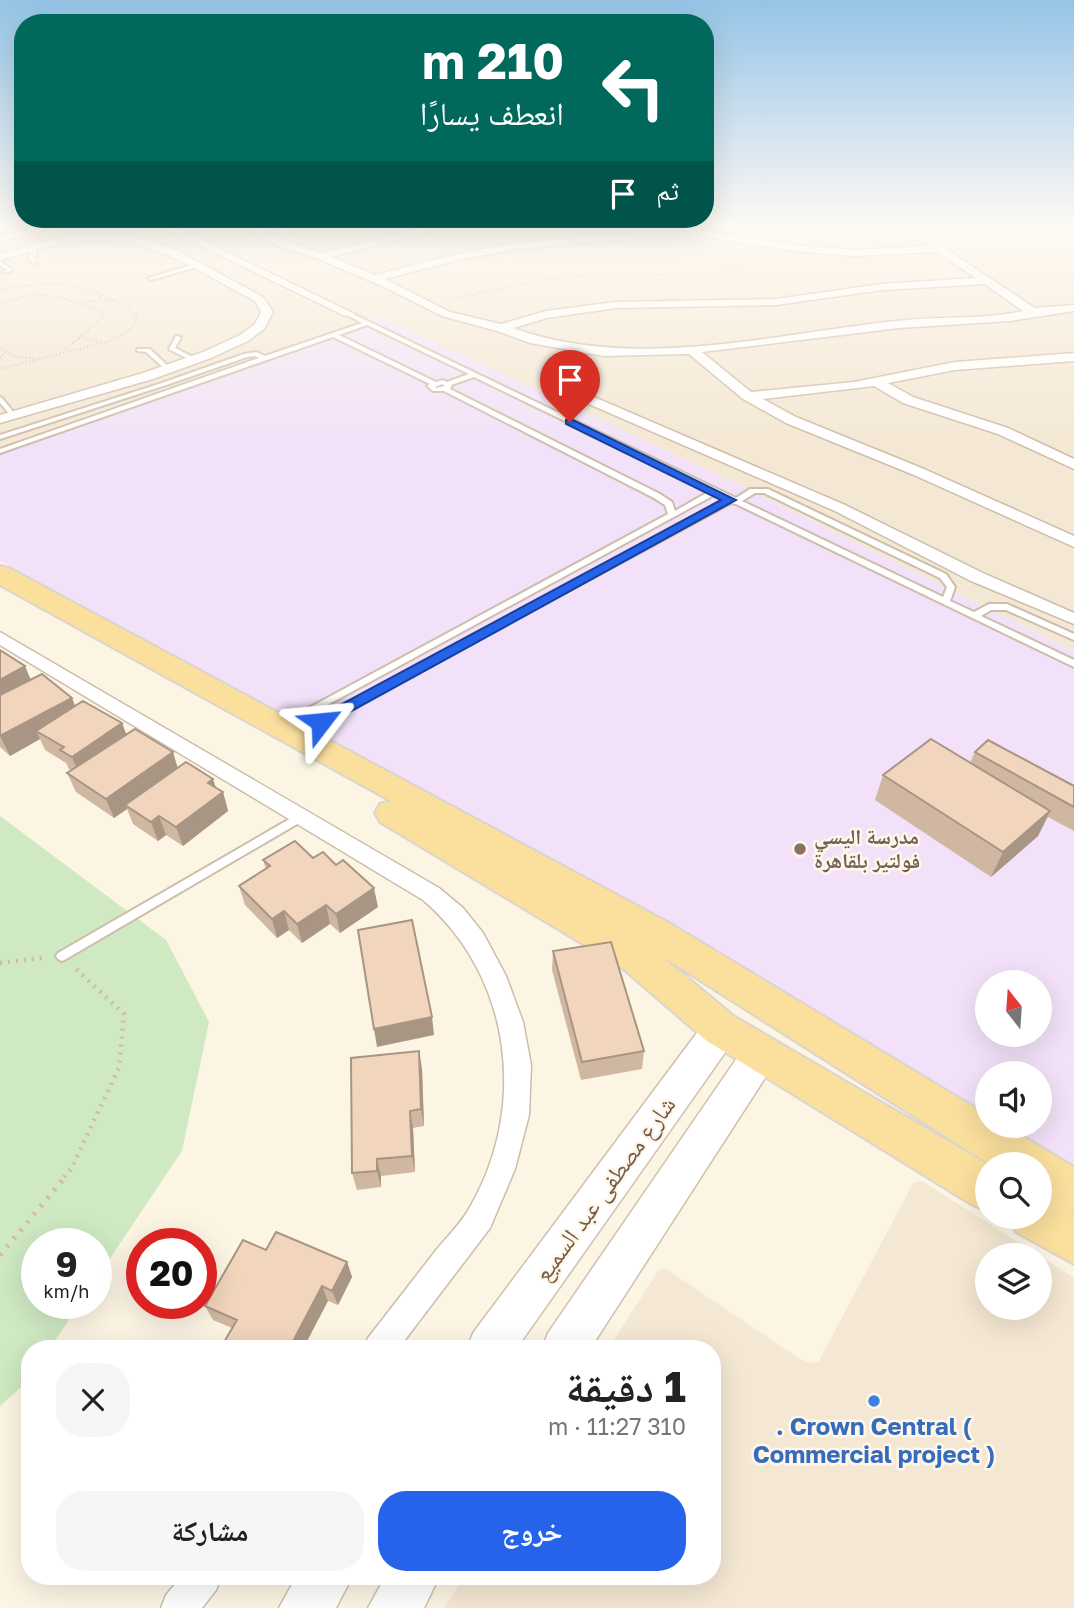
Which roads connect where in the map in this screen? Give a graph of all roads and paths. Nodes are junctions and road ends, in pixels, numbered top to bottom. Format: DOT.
graph roads {
  1 [pos="76,302"];
  2 [pos="89,302"];
  3 [pos="118,302"];
  4 [pos="261,302"];
  5 [pos="323,302"];
  6 [pos="338,302"];
  7 [pos="421,302"];
  8 [pos="445,302"];
  9 [pos="774,302"];
  10 [pos="1018,302"];
  11 [pos="82,304"];
  12 [pos="429,306"];
  13 [pos="1074,308"];
  14 [pos="1033,312"];
  15 [pos="346,313"];
  16 [pos="367,323"];
  17 [pos="501,328"];
  18 [pos="334,335"];
  19 [pos="177,337"];
  20 [pos="79,338"];
  21 [pos="105,342"];
  22 [pos="0,348"];
  23 [pos="690,349"];
  24 [pos="139,350"];
  25 [pos="5,352"];
  26 [pos="60,353"];
  27 [pos="1074,357"];
  28 [pos="0,358"];
  29 [pos="40,359"];
  30 [pos="195,359"];
  31 [pos="265,359"];
  32 [pos="0,369"];
  33 [pos="168,369"];
  34 [pos="473,375"];
  35 [pos="876,382"];
  36 [pos="446,387"];
  37 [pos="748,396"];
  38 [pos="0,398"];
  39 [pos="587,398"];
  40 [pos="4,416"];
  41 [pos="0,437"];
  42 [pos="0,451"];
  43 [pos="1074,465"];
  44 [pos="715,492"];
  45 [pos="732,501"];
  46 [pos="672,515"];
  47 [pos="1074,542"];
  48 [pos="0,574"];
  49 [pos="0,592"];
  50 [pos="944,602"];
  51 [pos="974,616"];
  52 [pos="1074,619"];
  53 [pos="0,637"];
  54 [pos="1074,637"];
  55 [pos="1074,664"];
  56 [pos="289,730"];
  57 [pos="300,817"];
  58 [pos="62,956"];
  59 [pos="0,962"];
  60 [pos="720,1028"];
  61 [pos="761,1053"];
  62 [pos="1009,1152"];
  63 [pos="1052,1178"];
  64 [pos="975,1182"];
  65 [pos="1074,1192"];
  66 [pos="1052,1228"];
  67 [pos="1074,1241"];
  68 [pos="0,1255"];
  69 [pos="386,1340"];
  70 [pos="495,1340"];
  71 [pos="570,1340"];
  72 [pos="197,1585"];
  73 [pos="321,1585"];
  74 [pos="410,1585"];
  75 [pos="179,1608"];
  76 [pos="305,1608"];
  77 [pos="394,1608"];
  1 -- 11 [label="path"];
  2 -- 11 [label="path"];
  3 -- 21 [label="path"];
  4 -- 30 [label="street"];
  5 -- 15 [label="street"];
  6 -- 15 [label="street"];
  7 -- 12 [label="street"];
  8 -- 12 [label="path"];
  9 -- 17 [label="street"];
  10 -- 14 [label="street"];
  11 -- 20 [label="path"];
  12 -- 17 [label="street"];
  13 -- 14 [label="street"];
  14 -- 23 [label="street"];
  15 -- 16 [label="lane"];
  16 -- 18 [label="lane"];
  16 -- 34 [label="lane"];
  17 -- 23 [label="street"];
  18 -- 31 [label="lane"];
  18 -- 36 [label="lane"];
  19 -- 30 [label="lane"];
  20 -- 21 [label="path"];
  20 -- 26 [label="path"];
  21 -- 26 [label="path"];
  22 -- 25 [label="path"];
  23 -- 37 [label="street"];
  24 -- 33 [label="lane"];
  25 -- 28 [label="path"];
  25 -- 29 [label="path"];
  26 -- 29 [label="path"];
  27 -- 35 [label="street"];
  29 -- 32 [label="path"];
  30 -- 33 [label="street"];
  31 -- 41 [label="lane"];
  31 -- 42 [label="lane"];
  33 -- 40 [label="street"];
  34 -- 36 [label="lane"];
  34 -- 44 [label="lane"];
  35 -- 37 [label="street"];
  35 -- 43 [label="street"];
  36 -- 46 [label="lane"];
  37 -- 47 [label="street"];
  38 -- 40 [label="lane"];
  39 -- 52 [label="street"];
  44 -- 45 [label="lane"];
  44 -- 46 [label="lane"];
  45 -- 50 [label="lane"];
  45 -- 50 [label="lane"];
  45 -- 56 [label="lane"];
  46 -- 56 [label="lane"];
  48 -- 56 [label="main road"];
  49 -- 60 [label="main road"];
  50 -- 51 [label="lane"];
  51 -- 54 [label="lane"];
  51 -- 55 [label="lane"];
  53 -- 57 [label="street"];
  56 -- 62 [label="main road"];
  57 -- 58 [label="lane"];
  57 -- 69 [label="street"];
  58 -- 59 [label="path"];
  58 -- 68 [label="path"];
  60 -- 61 [label="main road"];
  60 -- 70 [label="street, شارع مصطفى عبد السميع"];
  61 -- 64 [label="main road"];
  61 -- 71 [label="street"];
  63 -- 65 [label="main road"];
  66 -- 67 [label="main road"];
  72 -- 75 [label="street"];
  73 -- 76 [label="street"];
  74 -- 77 [label="street"];
}
